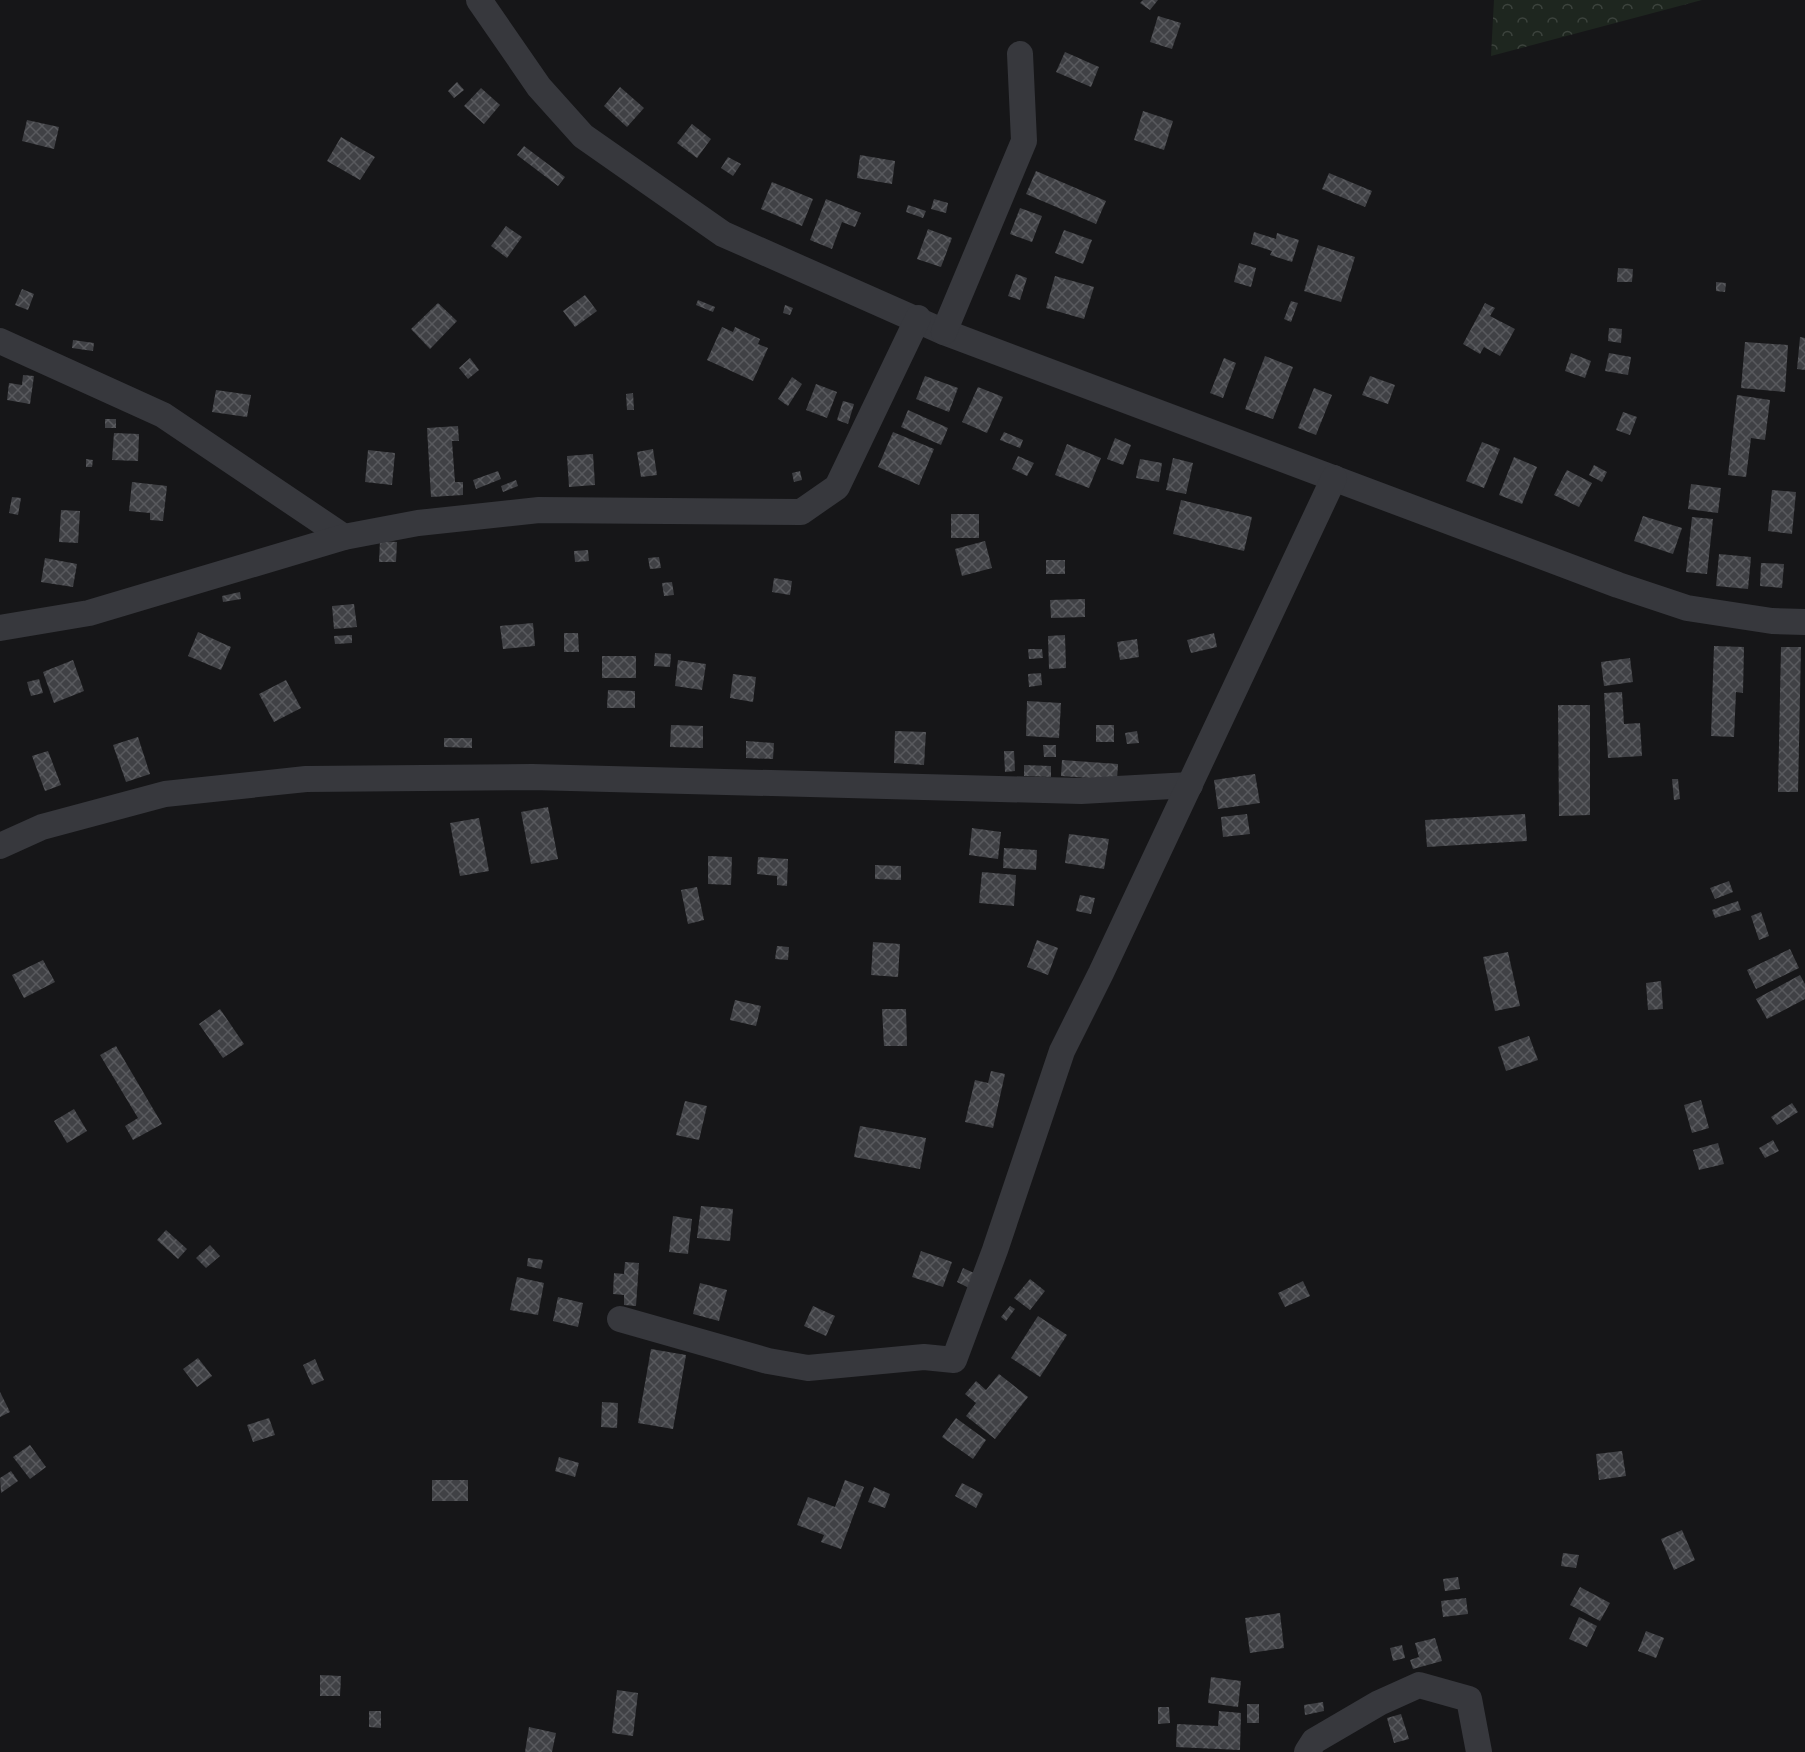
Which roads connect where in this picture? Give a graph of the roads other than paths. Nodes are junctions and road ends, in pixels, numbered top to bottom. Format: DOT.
graph roads {
  1 [pos="479,0"];
  2 [pos="1020,54"];
  3 [pos="918,318"];
  4 [pos="944,332"];
  5 [pos="0,341"];
  6 [pos="1334,478"];
  7 [pos="344,537"];
  8 [pos="1805,622"];
  9 [pos="0,628"];
  10 [pos="1190,786"];
  11 [pos="0,846"];
  12 [pos="620,1319"];
  13 [pos="1307,1752"];
  14 [pos="1479,1752"];
  1 -- 3 [label="street"];
  2 -- 4 [label="street"];
  3 -- 4 [label="street"];
  3 -- 7 [label="street"];
  4 -- 6 [label="street"];
  5 -- 7 [label="street"];
  6 -- 8 [label="street"];
  6 -- 10 [label="street"];
  7 -- 9 [label="street"];
  10 -- 11 [label="street"];
  10 -- 12 [label="street"];
  13 -- 14 [label="street"];
}
